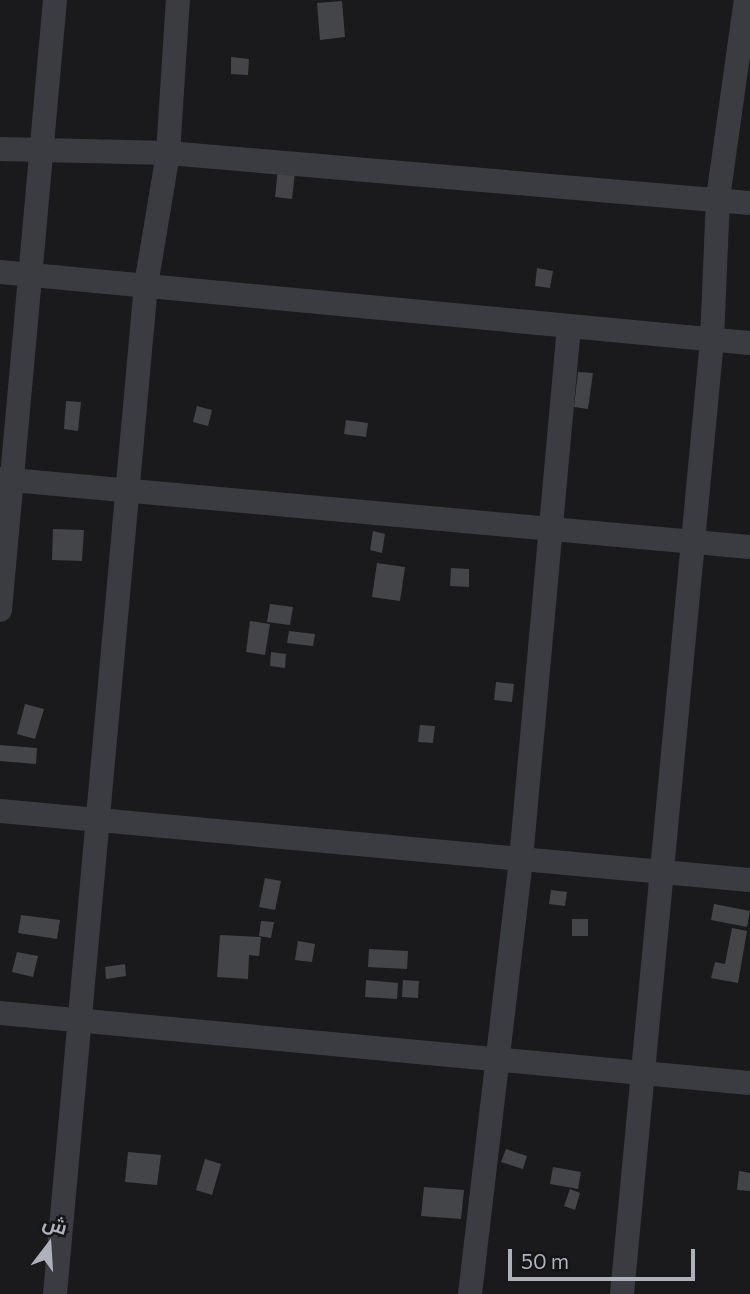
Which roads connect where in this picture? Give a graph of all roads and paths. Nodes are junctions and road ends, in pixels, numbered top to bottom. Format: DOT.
graph roads {
  1 [pos="55,0"];
  2 [pos="178,0"];
  3 [pos="747,6"];
  4 [pos="0,149"];
  5 [pos="42,153"];
  6 [pos="169,153"];
  7 [pos="718,198"];
  8 [pos="750,203"];
  9 [pos="0,272"];
  10 [pos="32,274"];
  11 [pos="146,285"];
  12 [pos="569,326"];
  13 [pos="712,340"];
  14 [pos="750,343"];
  15 [pos="7,480"];
  16 [pos="127,491"];
  17 [pos="551,529"];
  18 [pos="692,542"];
  19 [pos="750,547"];
  20 [pos="0,610"];
  21 [pos="0,811"];
  22 [pos="98,820"];
  23 [pos="521,859"];
  24 [pos="659,872"];
  25 [pos="750,880"];
  26 [pos="0,1013"];
  27 [pos="80,1019"];
  28 [pos="493,1061"];
  29 [pos="639,1072"];
  30 [pos="750,1083"];
  31 [pos="55,1294"];
  32 [pos="470,1294"];
  33 [pos="622,1294"];
  1 -- 5 [label="street"];
  2 -- 6 [label="street"];
  3 -- 7 [label="street"];
  4 -- 5 [label="street"];
  5 -- 6 [label="street"];
  5 -- 10 [label="street"];
  6 -- 7 [label="street"];
  6 -- 11 [label="street"];
  7 -- 8 [label="street"];
  7 -- 13 [label="street"];
  9 -- 10 [label="street"];
  10 -- 11 [label="street"];
  10 -- 15 [label="street"];
  11 -- 12 [label="street"];
  11 -- 16 [label="street"];
  12 -- 13 [label="street"];
  12 -- 17 [label="street"];
  13 -- 14 [label="street"];
  13 -- 18 [label="street"];
  15 -- 16 [label="street"];
  15 -- 20 [label="street"];
  16 -- 17 [label="street"];
  16 -- 22 [label="street"];
  17 -- 18 [label="street"];
  17 -- 23 [label="street"];
  18 -- 19 [label="street"];
  18 -- 24 [label="street"];
  21 -- 22 [label="street"];
  22 -- 23 [label="street"];
  22 -- 27 [label="street"];
  23 -- 24 [label="street"];
  23 -- 28 [label="street"];
  24 -- 25 [label="street"];
  24 -- 29 [label="street"];
  26 -- 27 [label="street"];
  27 -- 28 [label="street"];
  27 -- 31 [label="street"];
  28 -- 29 [label="street"];
  28 -- 32 [label="street"];
  29 -- 30 [label="street"];
  29 -- 33 [label="street"];
}
